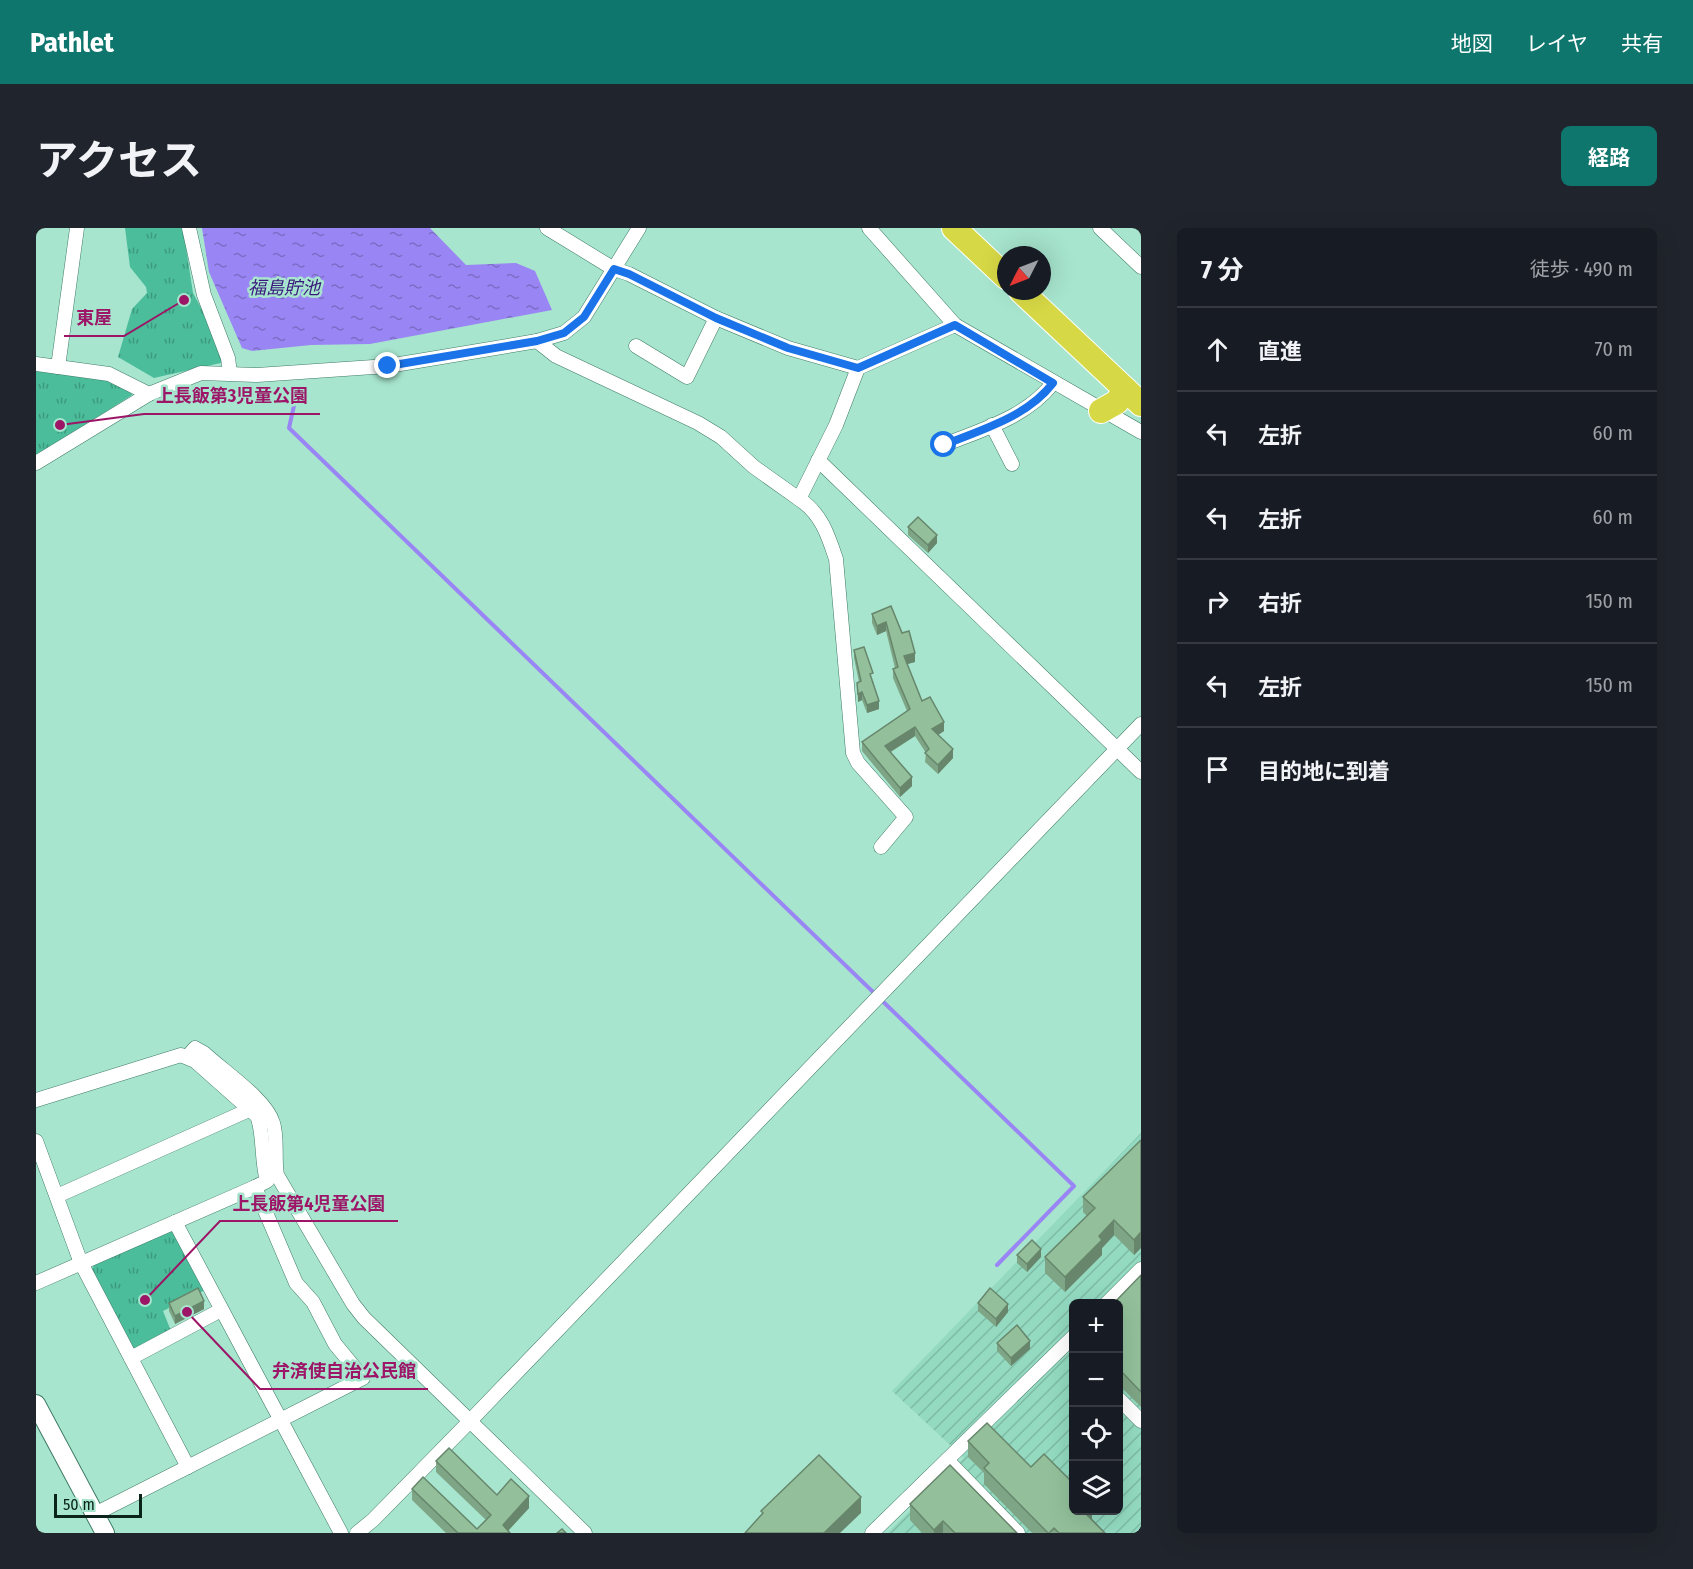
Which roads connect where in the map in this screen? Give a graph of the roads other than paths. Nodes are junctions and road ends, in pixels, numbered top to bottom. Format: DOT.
graph roads {
  1 [pos="77,228"];
  2 [pos="189,228"];
  3 [pos="547,228"];
  4 [pos="639,228"];
  5 [pos="869,228"];
  6 [pos="954,228"];
  7 [pos="1101,228"];
  8 [pos="1141,267"];
  9 [pos="614,269"];
  10 [pos="997,269"];
  11 [pos="1031,300"];
  12 [pos="716,318"];
  13 [pos="955,325"];
  14 [pos="537,341"];
  15 [pos="636,346"];
  16 [pos="36,364"];
  17 [pos="58,367"];
  18 [pos="858,368"];
  19 [pos="230,373"];
  20 [pos="1053,383"];
  21 [pos="149,394"];
  22 [pos="1133,396"];
  23 [pos="1101,411"];
  24 [pos="992,425"];
  25 [pos="1141,432"];
  26 [pos="944,445"];
  27 [pos="818,460"];
  28 [pos="36,463"];
  29 [pos="1012,464"];
  30 [pos="799,499"];
  31 [pos="1141,724"];
  32 [pos="1117,749"];
  33 [pos="1141,772"];
  34 [pos="881,848"];
  35 [pos="188,1056"];
  36 [pos="36,1100"];
  37 [pos="251,1109"];
  38 [pos="36,1141"];
  39 [pos="255,1187"];
  40 [pos="57,1196"];
  41 [pos="175,1222"];
  42 [pos="81,1263"];
  43 [pos="1141,1269"];
  44 [pos="36,1283"];
  45 [pos="1111,1299"];
  46 [pos="221,1310"];
  47 [pos="1069,1346"];
  48 [pos="131,1358"];
  49 [pos="1123,1402"];
  50 [pos="36,1404"];
  51 [pos="279,1421"];
  52 [pos="1141,1421"];
  53 [pos="470,1422"];
  54 [pos="947,1460"];
  55 [pos="188,1467"];
  56 [pos="95,1514"];
  57 [pos="105,1533"];
  58 [pos="341,1533"];
  59 [pos="357,1533"];
  60 [pos="585,1533"];
  61 [pos="872,1533"];
  62 [pos="1018,1533"];
  1 -- 17 [label="street"];
  2 -- 19 [label="street"];
  3 -- 9 [label="street"];
  4 -- 9 [label="street"];
  5 -- 13 [label="street"];
  6 -- 10 [label="highway"];
  7 -- 8 [label="street"];
  9 -- 12 [label="street"];
  9 -- 14 [label="street"];
  11 -- 22 [label="highway"];
  12 -- 15 [label="street"];
  12 -- 18 [label="street"];
  13 -- 18 [label="street"];
  13 -- 20 [label="street"];
  14 -- 19 [label="street"];
  14 -- 30 [label="street"];
  16 -- 17 [label="street"];
  17 -- 21 [label="street"];
  18 -- 27 [label="street"];
  19 -- 21 [label="street"];
  20 -- 23 [label="street"];
  20 -- 24 [label="street"];
  21 -- 28 [label="street"];
  22 -- 23 [label="highway"];
  23 -- 25 [label="street"];
  24 -- 26 [label="street"];
  24 -- 29 [label="street"];
  27 -- 30 [label="street"];
  27 -- 32 [label="street"];
  30 -- 34 [label="street"];
  31 -- 32 [label="street"];
  32 -- 33 [label="street"];
  32 -- 53 [label="street"];
  35 -- 36 [label="street"];
  35 -- 37 [label="street"];
  35 -- 53 [label="street"];
  37 -- 39 [label="street"];
  37 -- 40 [label="street"];
  38 -- 40 [label="street"];
  39 -- 41 [label="street"];
  39 -- 51 [label="street"];
  40 -- 42 [label="street"];
  41 -- 42 [label="street"];
  41 -- 46 [label="street"];
  42 -- 44 [label="street"];
  42 -- 48 [label="street"];
  43 -- 45 [label="street"];
  46 -- 48 [label="street"];
  46 -- 51 [label="street"];
  47 -- 54 [label="street"];
  48 -- 55 [label="street"];
  49 -- 52 [label="street"];
  50 -- 56 [label="street"];
  51 -- 55 [label="street"];
  51 -- 58 [label="street"];
  53 -- 59 [label="street"];
  53 -- 60 [label="street"];
  54 -- 61 [label="street"];
  54 -- 62 [label="street"];
  55 -- 56 [label="street"];
  56 -- 57 [label="street"];
}
